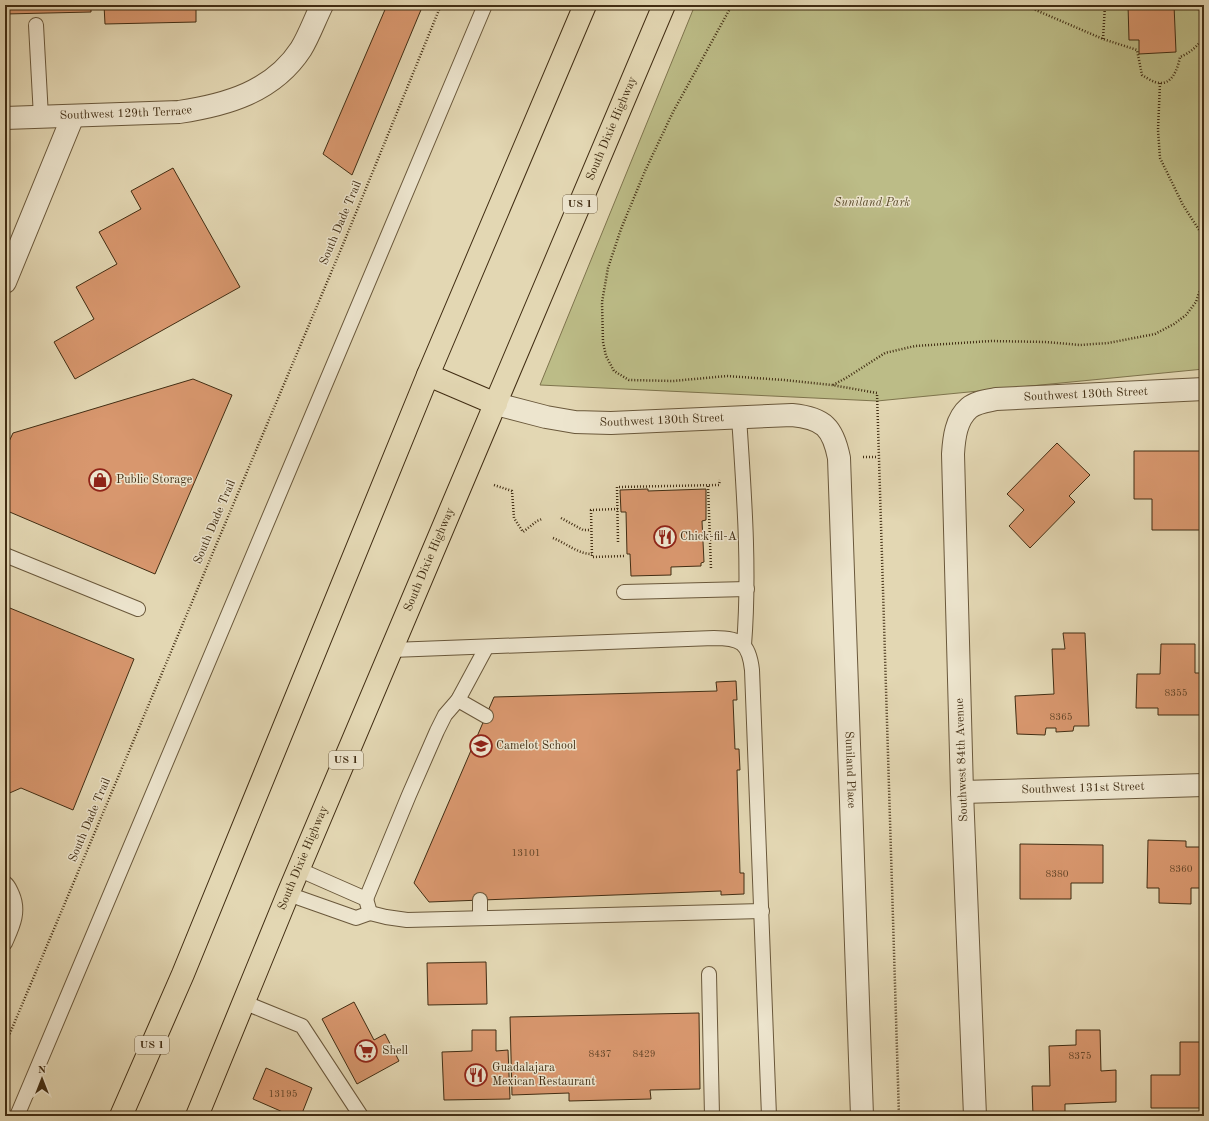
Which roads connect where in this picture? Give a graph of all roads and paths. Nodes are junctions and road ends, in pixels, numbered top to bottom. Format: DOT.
graph roads {
  1 [pos="322,5"];
  2 [pos="441,5"];
  3 [pos="485,5"];
  4 [pos="585,5"];
  5 [pos="664,5"];
  6 [pos="732,5"];
  7 [pos="1024,5"];
  8 [pos="1105,5"];
  9 [pos="1194,5"];
  10 [pos="1204,13"];
  11 [pos="36,25"];
  12 [pos="1204,35"];
  13 [pos="1103,38"];
  14 [pos="1160,84"];
  15 [pos="73,116"];
  16 [pos="41,117"];
  17 [pos="5,118"];
  18 [pos="1204,240"];
  19 [pos="1204,273"];
  20 [pos="5,282"];
  21 [pos="428,375"];
  22 [pos="832,385"];
  23 [pos="1204,389"];
  24 [pos="496,404"];
  25 [pos="969,408"];
  26 [pos="739,417"];
  27 [pos="827,427"];
  28 [pos="878,457"];
  29 [pos="860,458"];
  30 [pos="720,480"];
  31 [pos="494,485"];
  32 [pos="708,486"];
  33 [pos="618,509"];
  34 [pos="561,518"];
  35 [pos="542,519"];
  36 [pos="592,530"];
  37 [pos="553,538"];
  38 [pos="618,542"];
  39 [pos="592,554"];
  40 [pos="5,555"];
  41 [pos="624,556"];
  42 [pos="714,575"];
  43 [pos="747,589"];
  44 [pos="624,592"];
  45 [pos="138,609"];
  46 [pos="744,645"];
  47 [pos="486,648"];
  48 [pos="392,650"];
  49 [pos="458,700"];
  50 [pos="486,716"];
  51 [pos="1204,785"];
  52 [pos="962,792"];
  53 [pos="300,870"];
  54 [pos="5,883"];
  55 [pos="288,894"];
  56 [pos="366,899"];
  57 [pos="480,900"];
  58 [pos="762,911"];
  59 [pos="370,913"];
  60 [pos="480,918"];
  61 [pos="5,943"];
  62 [pos="709,974"];
  63 [pos="243,1002"];
  64 [pos="5,1045"];
  65 [pos="17,1116"];
  66 [pos="121,1116"];
  67 [pos="197,1116"];
  68 [pos="361,1116"];
  69 [pos="712,1116"];
  70 [pos="769,1116"];
  71 [pos="862,1116"];
  72 [pos="899,1116"];
  73 [pos="975,1116"];
  1 -- 15 [label="street, Southwest 129th Terrace"];
  2 -- 64 [label="path, South Dade Trail"];
  3 -- 65 [label="lane"];
  4 -- 21 [label="highway, US 1"];
  5 -- 24 [label="highway, South Dixie Highway / US 1"];
  6 -- 22 [label="path"];
  7 -- 13 [label="path"];
  8 -- 13 [label="path"];
  9 -- 10 [label="path"];
  11 -- 16 [label="lane"];
  12 -- 14 [label="path"];
  13 -- 14 [label="path"];
  14 -- 18 [label="path"];
  15 -- 16 [label="street, Southwest 129th Terrace"];
  15 -- 20 [label="street"];
  16 -- 17 [label="street, Southwest 129th Terrace"];
  19 -- 22 [label="path"];
  21 -- 24 [label="highway"];
  21 -- 66 [label="highway, US 1"];
  22 -- 28 [label="path"];
  23 -- 25 [label="street, Southwest 130th Street"];
  24 -- 26 [label="street, Southwest 130th Street"];
  24 -- 48 [label="highway, South Dixie Highway / US 1"];
  25 -- 52 [label="street, Southwest 84th Avenue"];
  26 -- 27 [label="street, Southwest 130th Street"];
  26 -- 43 [label="lane"];
  27 -- 71 [label="street, Suniland Place"];
  28 -- 29 [label="path"];
  28 -- 72 [label="path"];
  30 -- 32 [label="path"];
  31 -- 35 [label="path"];
  32 -- 33 [label="path"];
  32 -- 42 [label="path"];
  33 -- 36 [label="path"];
  33 -- 38 [label="path"];
  34 -- 36 [label="path"];
  36 -- 39 [label="path"];
  37 -- 39 [label="path"];
  39 -- 41 [label="path"];
  40 -- 45 [label="lane"];
  43 -- 44 [label="lane"];
  43 -- 46 [label="lane"];
  46 -- 47 [label="lane"];
  46 -- 58 [label="lane"];
  47 -- 48 [label="lane"];
  47 -- 49 [label="lane"];
  48 -- 53 [label="highway, South Dixie Highway / US 1"];
  49 -- 50 [label="lane"];
  49 -- 56 [label="lane"];
  51 -- 52 [label="street, Southwest 131st Street"];
  52 -- 73 [label="street, Southwest 84th Avenue"];
  53 -- 55 [label="highway, South Dixie Highway / US 1"];
  53 -- 56 [label="lane"];
  54 -- 61 [label="lane"];
  55 -- 59 [label="lane"];
  55 -- 63 [label="highway, South Dixie Highway / US 1"];
  56 -- 59 [label="lane"];
  57 -- 60 [label="lane"];
  58 -- 60 [label="lane"];
  58 -- 70 [label="lane"];
  59 -- 60 [label="lane"];
  62 -- 69 [label="lane"];
  63 -- 67 [label="highway, South Dixie Highway / US 1"];
  63 -- 68 [label="lane"];
}
